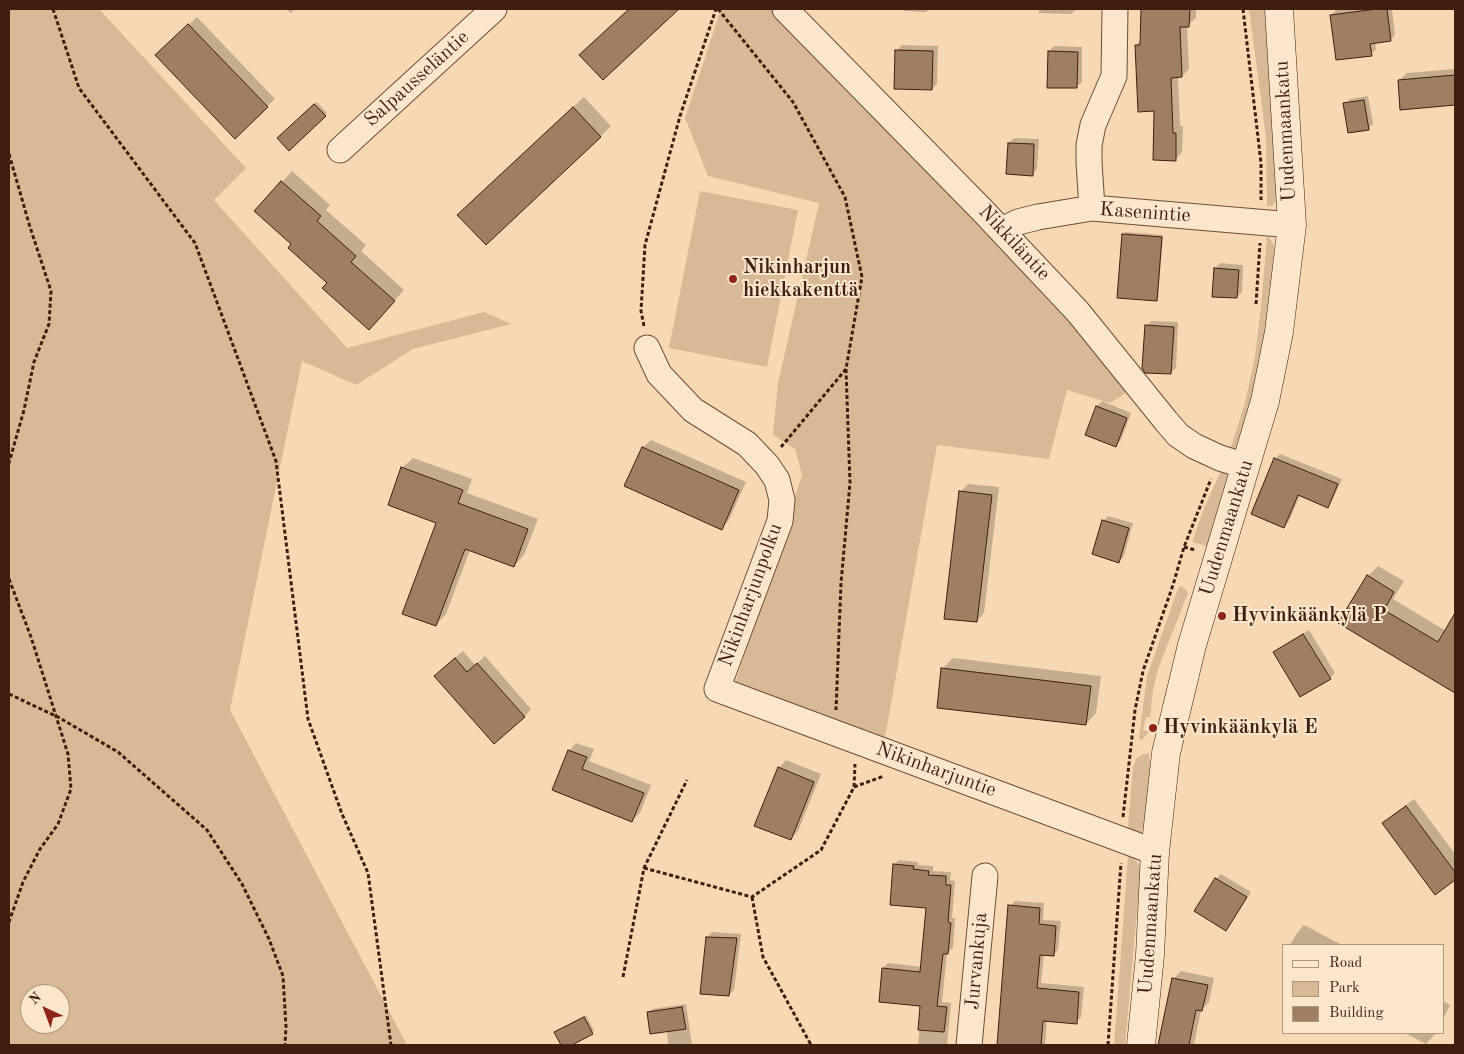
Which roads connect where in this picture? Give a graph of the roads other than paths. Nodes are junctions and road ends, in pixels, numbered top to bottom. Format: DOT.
graph roads {
  1 [pos="494,9"];
  2 [pos="785,9"];
  3 [pos="1114,9"];
  4 [pos="1279,9"];
  5 [pos="340,150"];
  6 [pos="1092,208"];
  7 [pos="1292,225"];
  8 [pos="1002,230"];
  9 [pos="647,348"];
  10 [pos="1246,466"];
  11 [pos="717,688"];
  12 [pos="1155,852"];
  13 [pos="985,876"];
  14 [pos="969,1045"];
  15 [pos="1142,1045"];
  1 -- 5 [label="street, Salpausseläntie"];
  2 -- 8 [label="street, Nikkiläntie"];
  3 -- 6 [label="street"];
  4 -- 7 [label="main road, Uudenmaankatu"];
  6 -- 7 [label="street, Kasenintie"];
  6 -- 8 [label="street, Kasenintie"];
  7 -- 10 [label="main road, Uudenmaankatu"];
  8 -- 10 [label="street, Nikkiläntie"];
  9 -- 11 [label="street, Nikinharjunpolku"];
  10 -- 12 [label="main road, Uudenmaankatu"];
  11 -- 12 [label="street, Nikinharjuntie"];
  12 -- 15 [label="main road, Uudenmaankatu"];
  13 -- 14 [label="street, Jurvankuja"];
}
